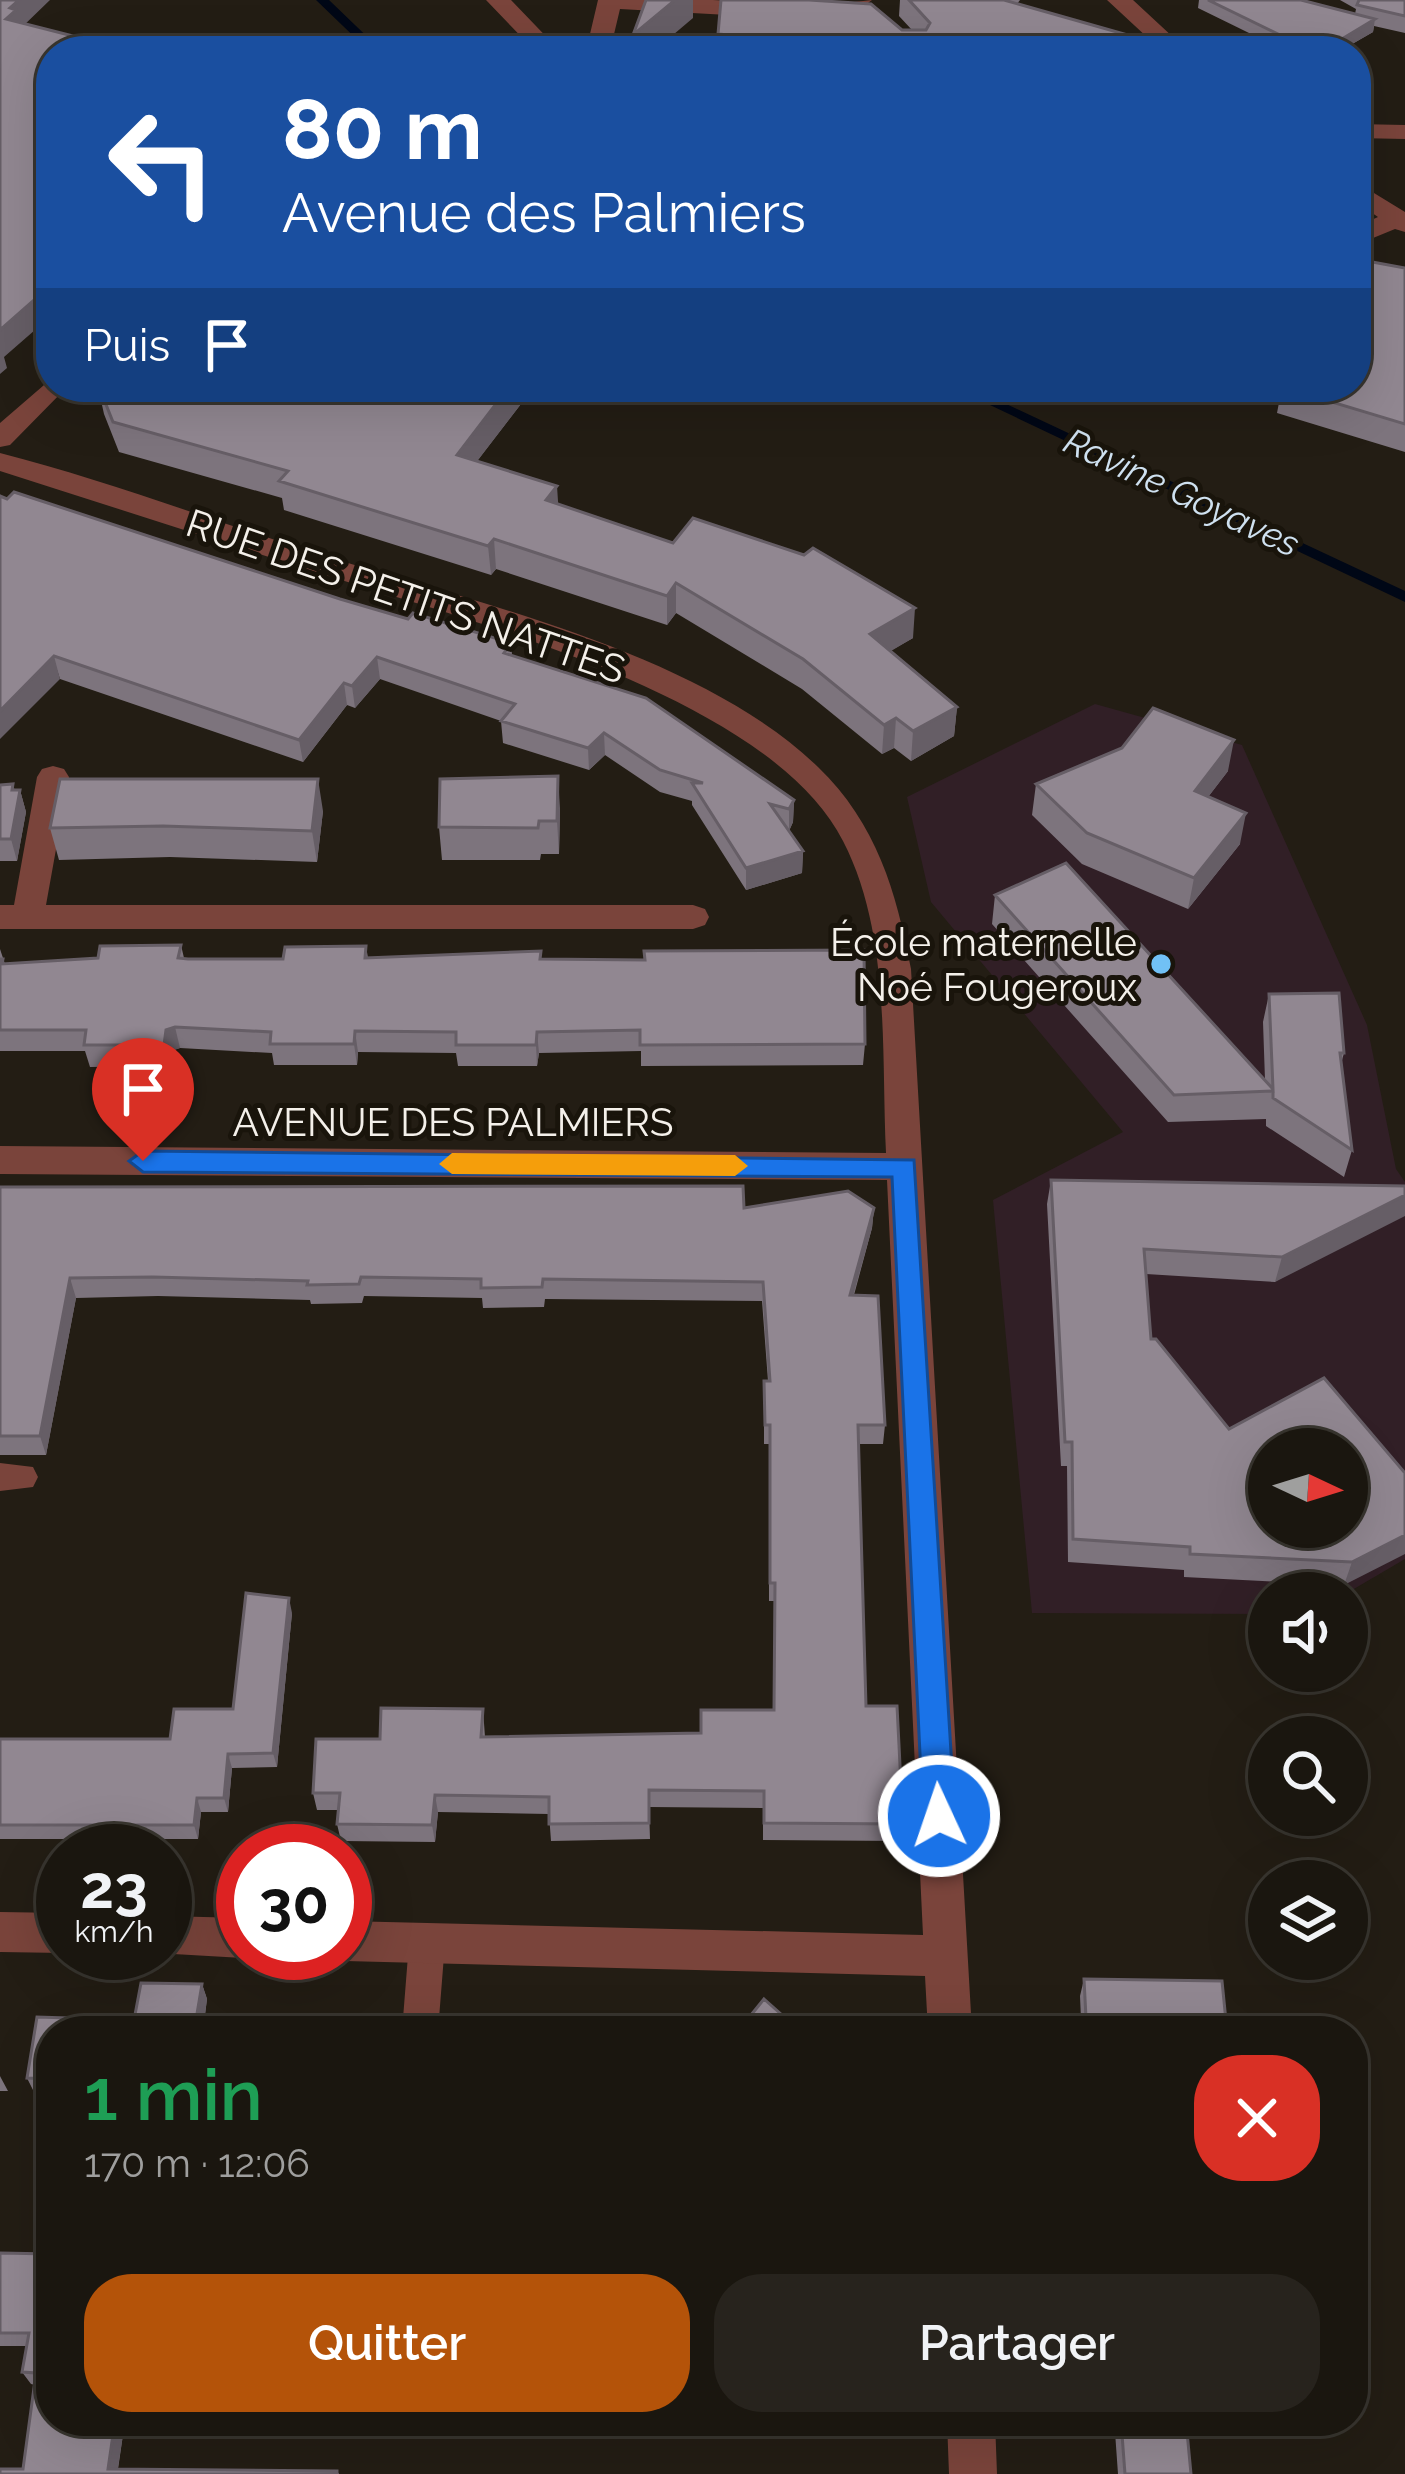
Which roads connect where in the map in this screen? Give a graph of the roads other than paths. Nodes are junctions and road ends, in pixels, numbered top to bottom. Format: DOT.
graph roads {
  1 [pos="498,0"];
  2 [pos="609,0"];
  3 [pos="1120,0"];
  4 [pos="858,2"];
  5 [pos="881,18"];
  6 [pos="533,36"];
  7 [pos="601,36"];
  8 [pos="1160,36"];
  9 [pos="1371,131"];
  10 [pos="1405,132"];
  11 [pos="1371,200"];
  12 [pos="1371,217"];
  13 [pos="1401,220"];
  14 [pos="1371,231"];
  15 [pos="37,402"];
  16 [pos="0,439"];
  17 [pos="0,462"];
  18 [pos="53,777"];
  19 [pos="14,917"];
  20 [pos="693,917"];
  21 [pos="0,1160"];
  22 [pos="905,1167"];
  23 [pos="0,1932"];
  24 [pos="36,1933"];
  25 [pos="372,1941"];
  26 [pos="427,1942"];
  27 [pos="946,1955"];
  28 [pos="421,2016"];
  29 [pos="949,2016"];
  30 [pos="971,2436"];
  31 [pos="973,2474"];
  1 -- 6 [label="street"];
  2 -- 4 [label="street"];
  2 -- 7 [label="street"];
  3 -- 8 [label="street"];
  4 -- 5 [label="street"];
  9 -- 10 [label="street"];
  11 -- 13 [label="street"];
  12 -- 13 [label="street"];
  13 -- 14 [label="street"];
  15 -- 16 [label="street"];
  17 -- 22 [label="street, RUE DES PETITS NATTES"];
  18 -- 19 [label="street"];
  19 -- 20 [label="street"];
  21 -- 22 [label="street, AVENUE DES PALMIERS"];
  22 -- 27 [label="street, RUE DES PETITS NATTES"];
  23 -- 24 [label="street"];
  25 -- 26 [label="street"];
  26 -- 27 [label="street"];
  26 -- 28 [label="lane"];
  27 -- 29 [label="street, RUE DES PETITS NATTES"];
  30 -- 31 [label="street"];
}
